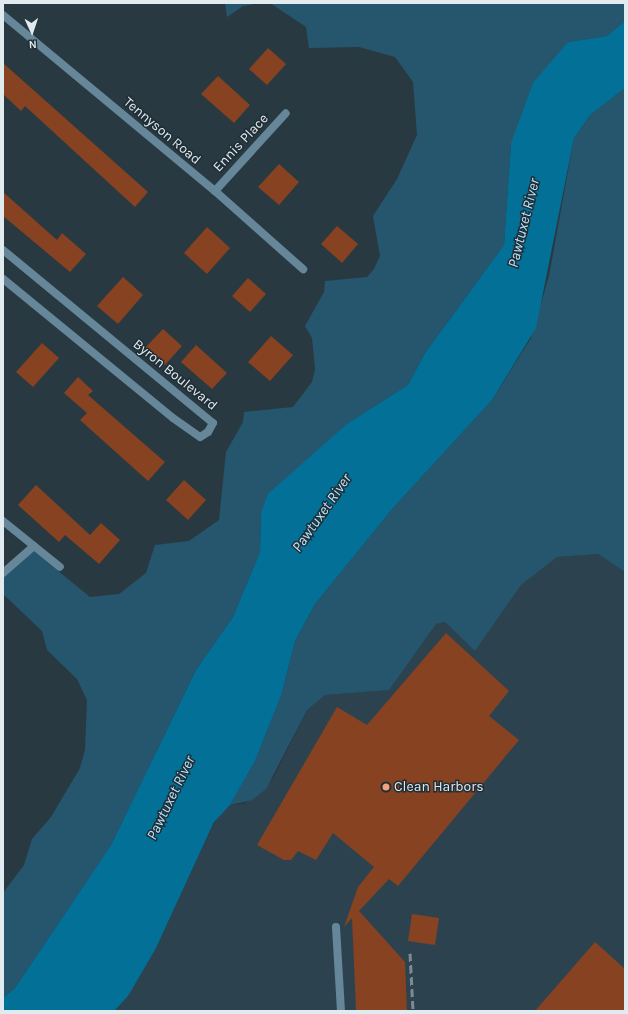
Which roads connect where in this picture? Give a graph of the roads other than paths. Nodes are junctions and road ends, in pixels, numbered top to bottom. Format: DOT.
graph roads {
  1 [pos="3,15"];
  2 [pos="286,113"];
  3 [pos="215,191"];
  4 [pos="3,250"];
  5 [pos="303,269"];
  6 [pos="3,279"];
  7 [pos="3,521"];
  8 [pos="34,546"];
  9 [pos="60,567"];
  10 [pos="3,573"];
  11 [pos="336,927"];
  12 [pos="340,1011"];
  1 -- 3 [label="street, Tennyson Road"];
  2 -- 3 [label="street, Ennis Place"];
  3 -- 5 [label="street, Tennyson Road"];
  4 -- 6 [label="street, Byron Boulevard"];
  7 -- 8 [label="street"];
  8 -- 9 [label="street"];
  8 -- 10 [label="street"];
  11 -- 12 [label="street"];
}
